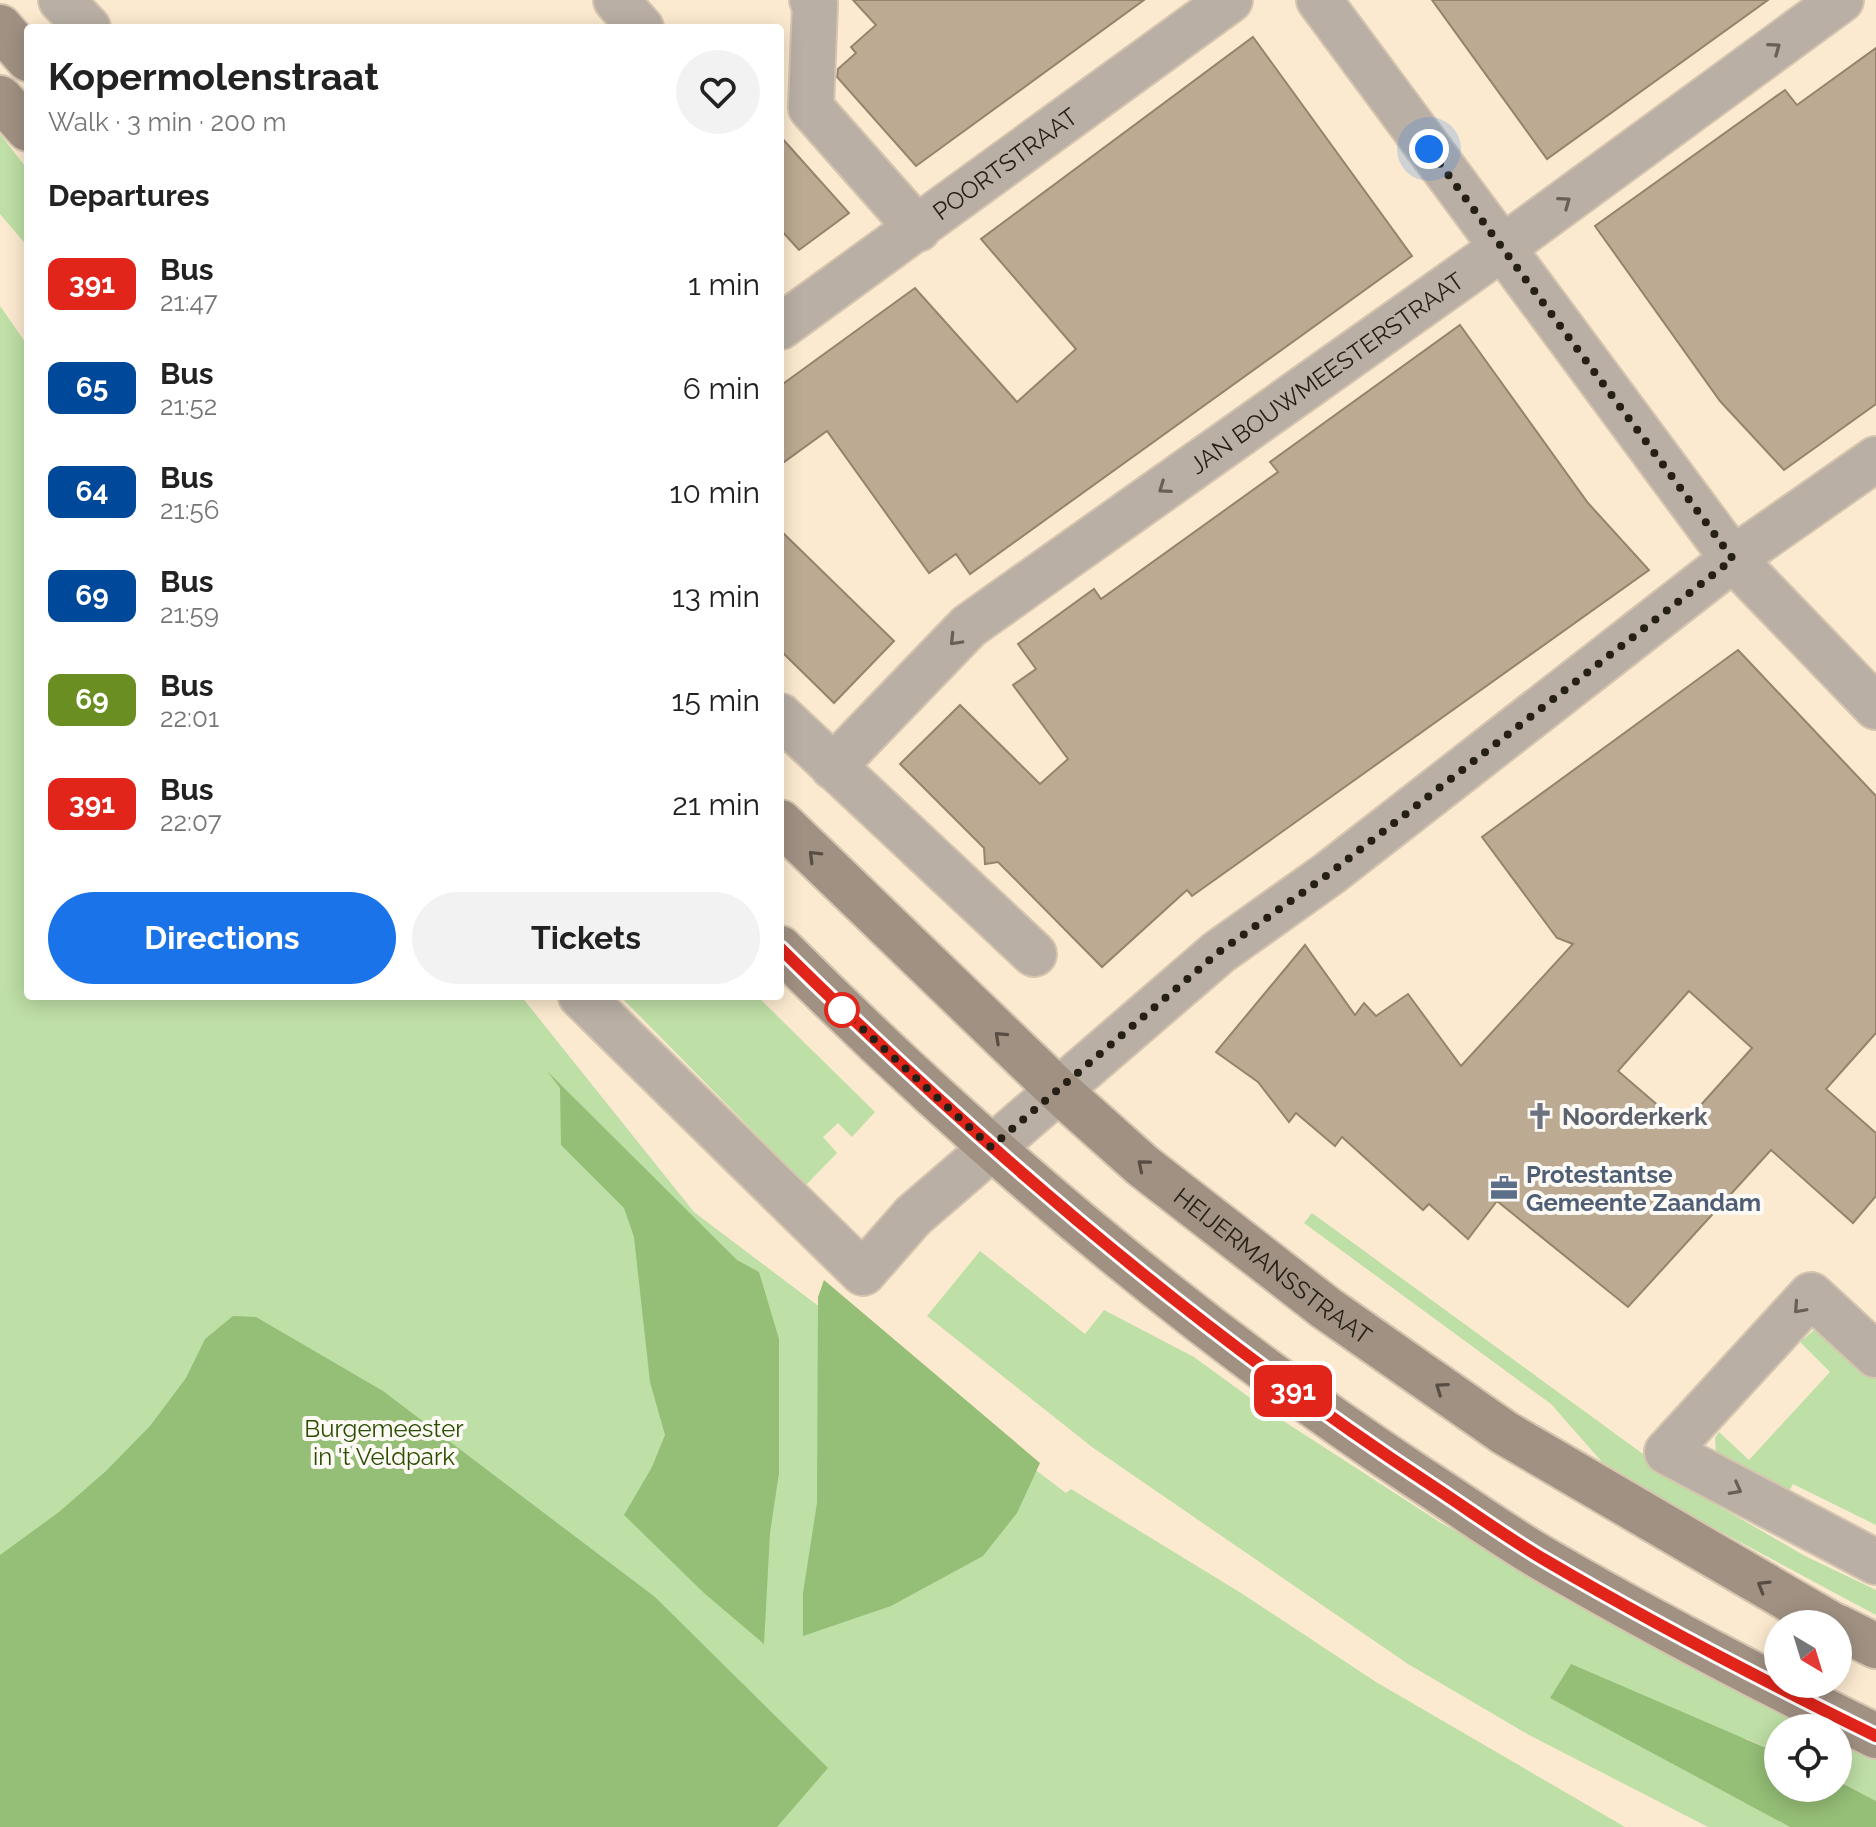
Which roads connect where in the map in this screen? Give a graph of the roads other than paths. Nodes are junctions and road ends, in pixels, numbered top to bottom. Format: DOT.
graph roads {
  1 [pos="61,0"];
  2 [pos="616,0"];
  3 [pos="812,0"];
  4 [pos="1230,0"];
  5 [pos="1319,0"];
  6 [pos="1841,0"];
  7 [pos="84,24"];
  8 [pos="637,24"];
  9 [pos="0,27"];
  10 [pos="24,54"];
  11 [pos="0,98"];
  12 [pos="796,107"];
  13 [pos="24,125"];
  14 [pos="918,229"];
  15 [pos="1502,248"];
  16 [pos="784,324"];
  17 [pos="1876,459"];
  18 [pos="1733,559"];
  19 [pos="1876,707"];
  20 [pos="784,720"];
  21 [pos="833,767"];
  22 [pos="784,826"];
  23 [pos="784,952"];
  24 [pos="1034,954"];
  25 [pos="585,1000"];
  26 [pos="1058,1090"];
  27 [pos="991,1147"];
  28 [pos="1876,1355"];
  29 [pos="1876,1562"];
  30 [pos="1807,1610"];
  31 [pos="1852,1634"];
  32 [pos="1876,1646"];
  33 [pos="1876,1736"];
  1 -- 7 [label="street"];
  2 -- 8 [label="street"];
  3 -- 12 [label="street"];
  4 -- 14 [label="street, POORTSTRAAT"];
  5 -- 15 [label="street"];
  15 -- 6 [label="street, JAN BOUWMEESTERSTRAAT, one-way"];
  9 -- 10 [label="main road"];
  11 -- 13 [label="main road"];
  12 -- 14 [label="street"];
  14 -- 16 [label="street, POORTSTRAAT"];
  15 -- 18 [label="street"];
  15 -- 21 [label="street, JAN BOUWMEESTERSTRAAT, one-way"];
  17 -- 18 [label="street"];
  18 -- 19 [label="street"];
  18 -- 26 [label="street"];
  20 -- 21 [label="street"];
  21 -- 24 [label="street"];
  26 -- 22 [label="main road, HEIJERMANSSTRAAT, one-way"];
  23 -- 27 [label="main road"];
  25 -- 27 [label="street"];
  26 -- 27 [label="street"];
  30 -- 26 [label="main road, HEIJERMANSSTRAAT, one-way"];
  27 -- 33 [label="main road"];
  28 -- 29 [label="street, one-way"];
  31 -- 32 [label="main road"];
}
